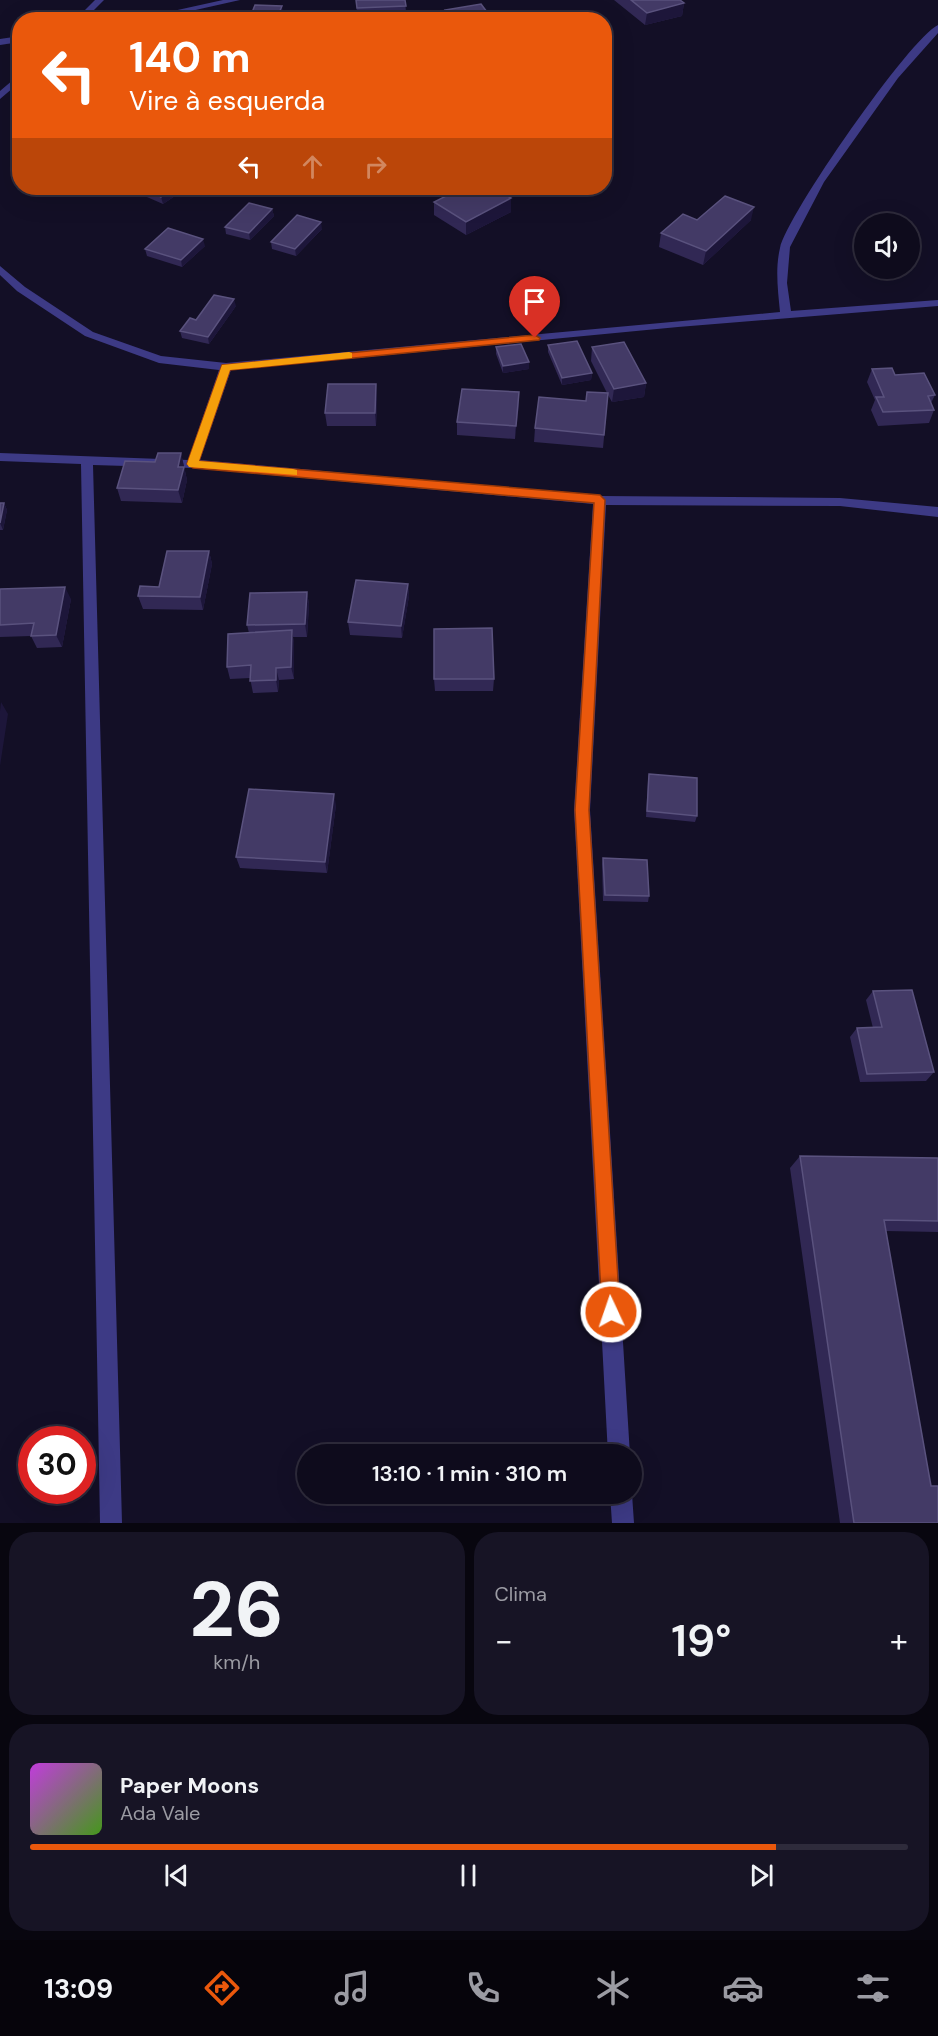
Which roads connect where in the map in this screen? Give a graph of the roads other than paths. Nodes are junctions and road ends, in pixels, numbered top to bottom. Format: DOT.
graph roads {
  1 [pos="100,0"];
  2 [pos="236,0"];
  3 [pos="87,12"];
  4 [pos="176,12"];
  5 [pos="938,28"];
  6 [pos="12,85"];
  7 [pos="0,96"];
  8 [pos="0,270"];
  9 [pos="938,303"];
  10 [pos="786,316"];
  11 [pos="226,367"];
  12 [pos="0,457"];
  13 [pos="87,460"];
  14 [pos="193,464"];
  15 [pos="600,500"];
  16 [pos="938,512"];
  17 [pos="618,1444"];
  18 [pos="622,1504"];
  19 [pos="111,1523"];
  20 [pos="623,1523"];
  1 -- 3 [label="street"];
  2 -- 4 [label="street"];
  5 -- 10 [label="street"];
  6 -- 7 [label="street"];
  8 -- 11 [label="street"];
  9 -- 10 [label="street"];
  10 -- 11 [label="street"];
  11 -- 14 [label="street"];
  12 -- 13 [label="street"];
  13 -- 14 [label="street"];
  13 -- 19 [label="street"];
  14 -- 15 [label="street"];
  15 -- 16 [label="street"];
  15 -- 17 [label="street"];
  18 -- 20 [label="street"];
}
